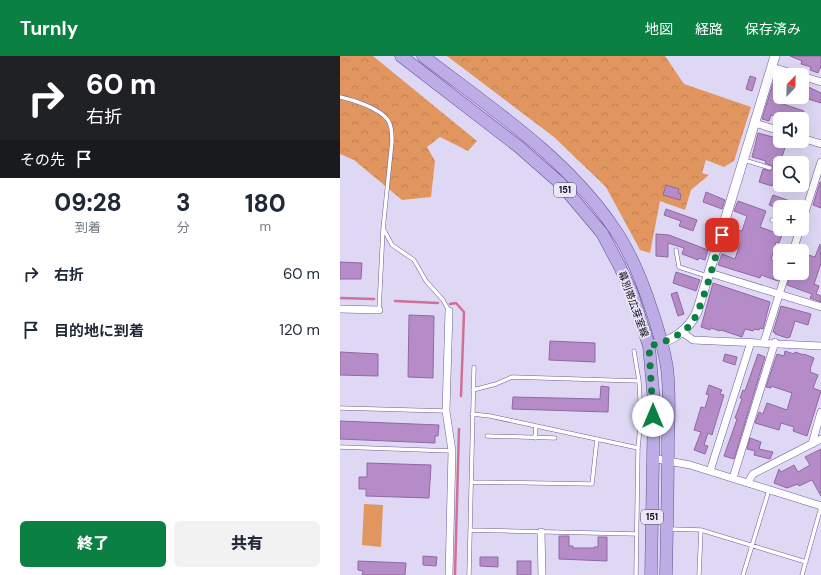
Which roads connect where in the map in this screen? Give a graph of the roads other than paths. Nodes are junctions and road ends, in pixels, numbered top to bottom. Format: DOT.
graph roads {
  1 [pos="401,56"];
  2 [pos="423,56"];
  3 [pos="775,56"];
  4 [pos="772,66"];
  5 [pos="778,68"];
  6 [pos="809,78"];
  7 [pos="821,82"];
  8 [pos="340,97"];
  9 [pos="754,123"];
  10 [pos="773,129"];
  11 [pos="809,140"];
  12 [pos="821,144"];
  13 [pos="744,160"];
  14 [pos="821,162"];
  15 [pos="770,168"];
  16 [pos="809,200"];
  17 [pos="383,229"];
  18 [pos="676,250"];
  19 [pos="710,275"];
  20 [pos="784,280"];
  21 [pos="780,295"];
  22 [pos="821,307"];
  23 [pos="340,310"];
  24 [pos="379,310"];
  25 [pos="449,311"];
  26 [pos="682,332"];
  27 [pos="751,342"];
  28 [pos="764,342"];
  29 [pos="775,342"];
  30 [pos="661,343"];
  31 [pos="649,346"];
  32 [pos="821,346"];
  33 [pos="634,352"];
  34 [pos="474,366"];
  35 [pos="639,381"];
  36 [pos="473,390"];
  37 [pos="340,408"];
  38 [pos="446,411"];
  39 [pos="821,412"];
  40 [pos="472,414"];
  41 [pos="536,426"];
  42 [pos="487,436"];
  43 [pos="535,438"];
  44 [pos="555,438"];
  45 [pos="597,439"];
  46 [pos="821,439"];
  47 [pos="812,444"];
  48 [pos="340,447"];
  49 [pos="638,448"];
  50 [pos="452,451"];
  51 [pos="652,458"];
  52 [pos="668,460"];
  53 [pos="710,471"];
  54 [pos="733,478"];
  55 [pos="472,482"];
  56 [pos="748,482"];
  57 [pos="769,488"];
  58 [pos="821,507"];
  59 [pos="667,528"];
  60 [pos="471,530"];
  61 [pos="701,530"];
  62 [pos="541,532"];
  63 [pos="637,534"];
  64 [pos="752,545"];
  65 [pos="806,562"];
  66 [pos="449,575"];
  67 [pos="470,575"];
  68 [pos="542,575"];
  69 [pos="636,575"];
  70 [pos="651,575"];
  71 [pos="666,575"];
  72 [pos="699,575"];
  73 [pos="742,575"];
  74 [pos="802,575"];
  1 -- 31 [label="main road, 幕別帯広芽室線 / 151"];
  2 -- 30 [label="main road, 幕別帯広芽室線 / 151"];
  3 -- 4 [label="street"];
  4 -- 5 [label="street"];
  4 -- 9 [label="street"];
  6 -- 7 [label="street"];
  8 -- 17 [label="lane"];
  9 -- 10 [label="street"];
  9 -- 13 [label="street"];
  11 -- 12 [label="street"];
  13 -- 15 [label="lane"];
  13 -- 19 [label="street"];
  14 -- 16 [label="street"];
  17 -- 24 [label="lane"];
  17 -- 25 [label="lane"];
  18 -- 19 [label="lane"];
  19 -- 21 [label="street"];
  19 -- 26 [label="street"];
  20 -- 21 [label="street"];
  21 -- 22 [label="street"];
  21 -- 28 [label="street"];
  23 -- 24 [label="street"];
  25 -- 38 [label="street"];
  26 -- 27 [label="street"];
  26 -- 30 [label="street"];
  27 -- 28 [label="street"];
  27 -- 53 [label="street"];
  28 -- 29 [label="street"];
  29 -- 32 [label="street"];
  29 -- 54 [label="street"];
  30 -- 31 [label="street"];
  30 -- 52 [label="main road, 幕別帯広芽室線 / 151"];
  31 -- 51 [label="main road, 幕別帯広芽室線 / 151"];
  33 -- 35 [label="lane"];
  34 -- 36 [label="lane"];
  35 -- 36 [label="lane"];
  35 -- 49 [label="lane"];
  36 -- 40 [label="lane"];
  37 -- 38 [label="lane"];
  38 -- 50 [label="street"];
  39 -- 47 [label="street"];
  40 -- 41 [label="lane"];
  40 -- 55 [label="lane"];
  41 -- 43 [label="lane"];
  41 -- 45 [label="lane"];
  42 -- 43 [label="lane"];
  43 -- 44 [label="lane"];
  45 -- 49 [label="lane"];
  45 -- 55 [label="lane"];
  46 -- 47 [label="street"];
  47 -- 56 [label="street"];
  48 -- 50 [label="lane"];
  49 -- 63 [label="lane"];
  50 -- 66 [label="street"];
  51 -- 52 [label="street"];
  51 -- 70 [label="main road, 幕別帯広芽室線 / 151"];
  52 -- 53 [label="street"];
  52 -- 59 [label="main road, 幕別帯広芽室線 / 151"];
  53 -- 54 [label="street"];
  54 -- 56 [label="street"];
  55 -- 60 [label="lane"];
  56 -- 57 [label="street"];
  57 -- 58 [label="street"];
  57 -- 64 [label="lane"];
  58 -- 65 [label="lane"];
  59 -- 61 [label="lane"];
  59 -- 71 [label="main road, 幕別帯広芽室線 / 151"];
  60 -- 62 [label="lane"];
  60 -- 67 [label="lane"];
  61 -- 64 [label="lane"];
  61 -- 72 [label="lane"];
  62 -- 63 [label="lane"];
  62 -- 68 [label="street"];
  63 -- 69 [label="lane"];
  64 -- 65 [label="lane"];
  64 -- 73 [label="lane"];
  65 -- 74 [label="lane"];
}
